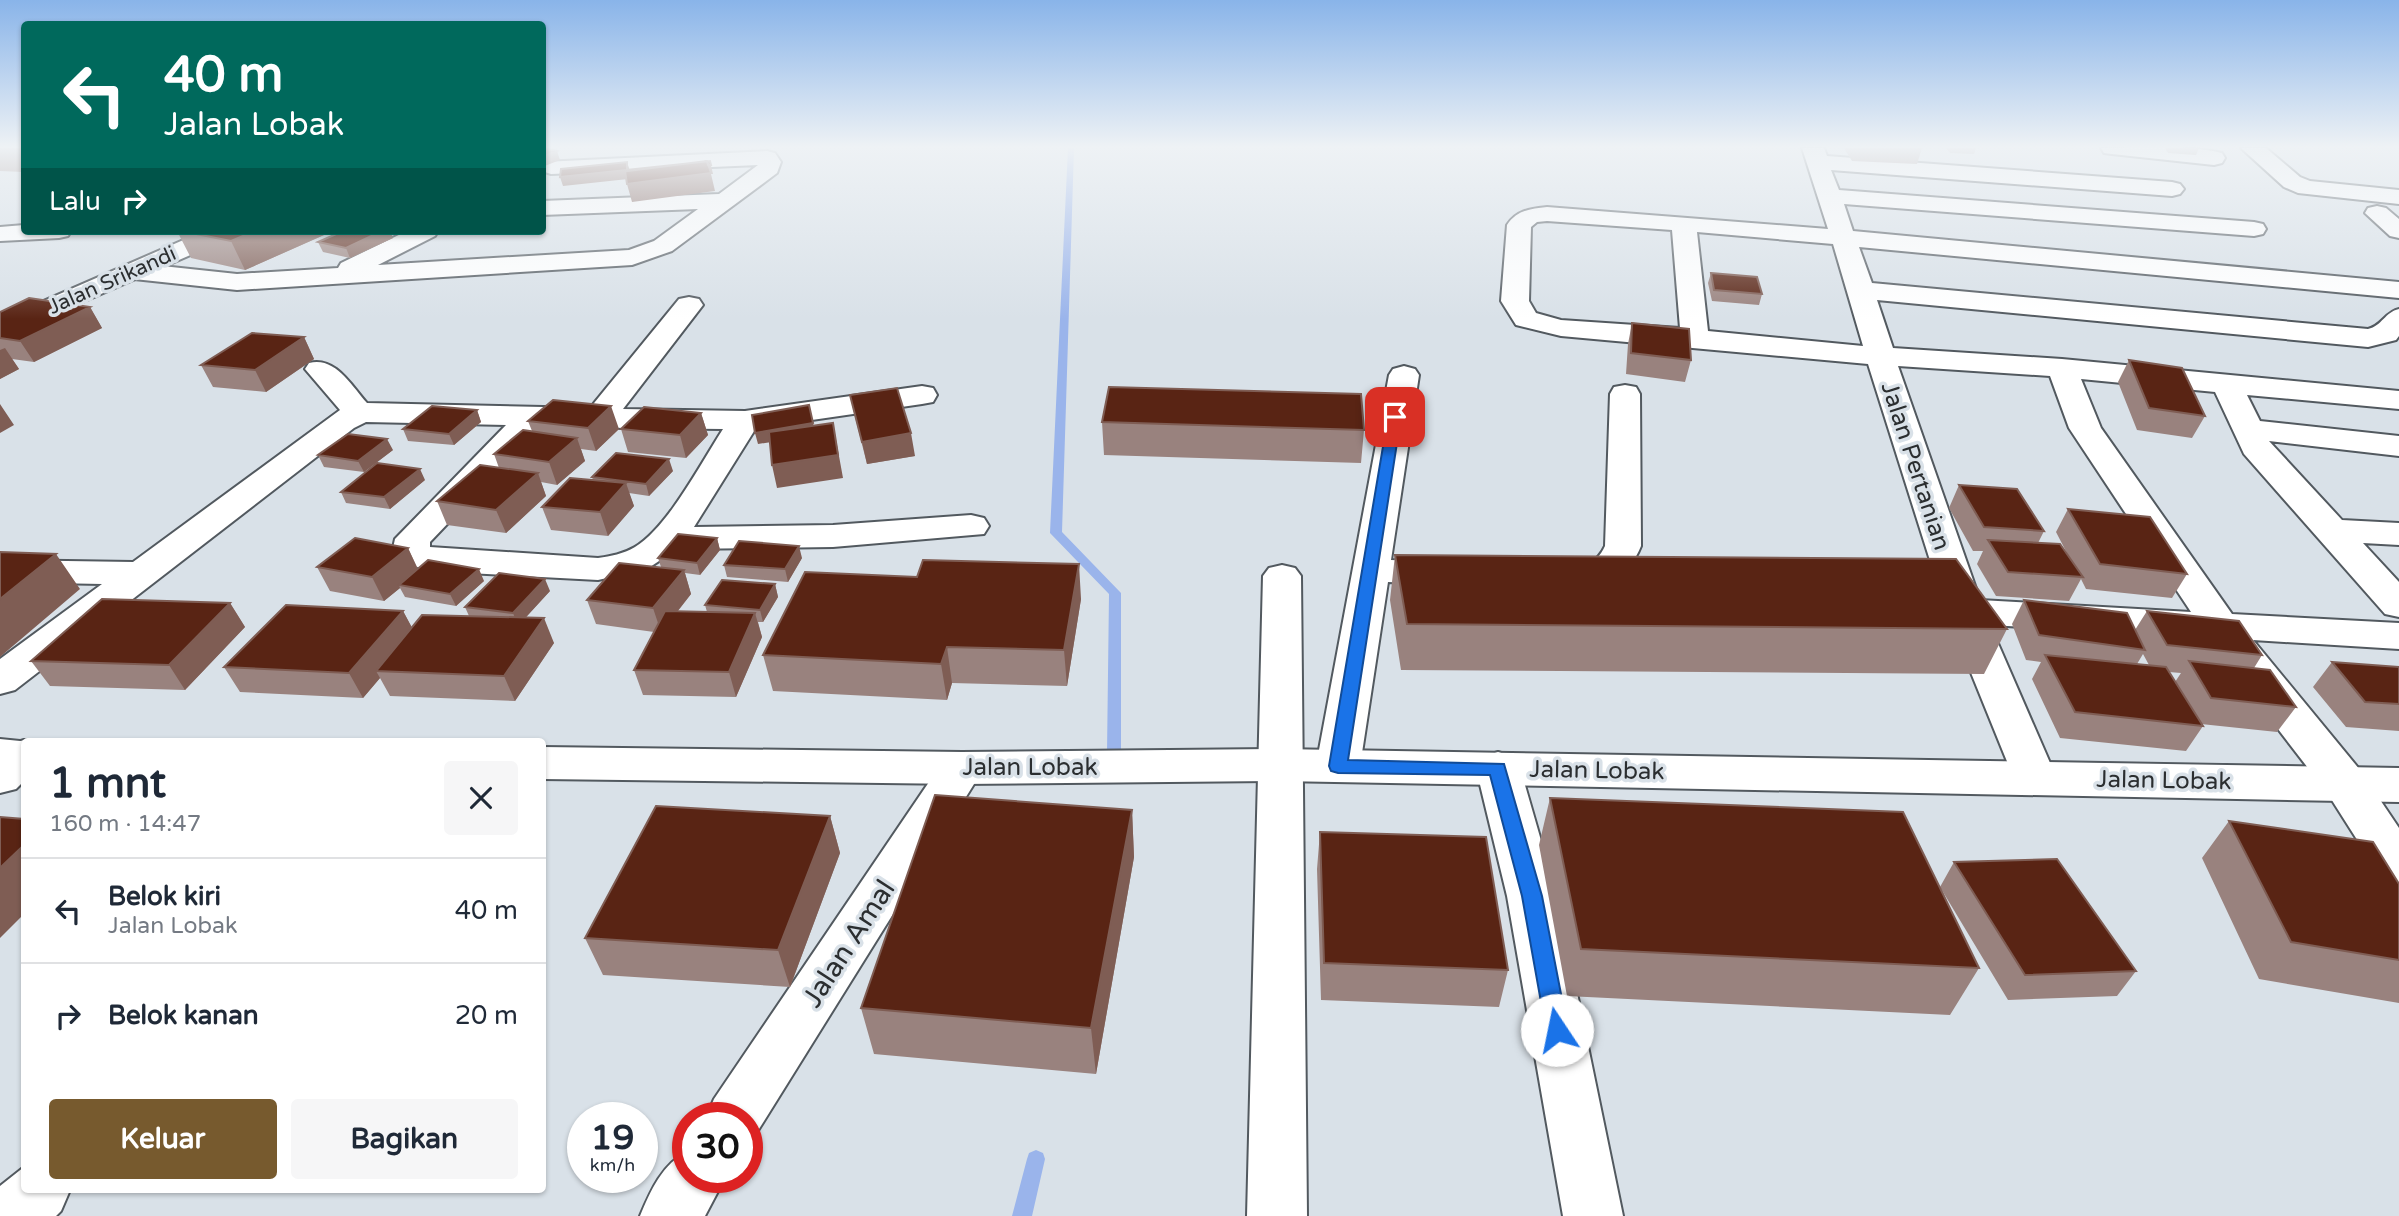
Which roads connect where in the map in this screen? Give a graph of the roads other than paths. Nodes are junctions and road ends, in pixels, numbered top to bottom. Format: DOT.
graph roads {
  1 [pos="626,205"];
  2 [pos="717,205"];
  3 [pos="1832,205"];
  4 [pos="1942,205"];
  5 [pos="2138,205"];
  6 [pos="546,208"];
  7 [pos="2377,213"];
  8 [pos="2153,221"];
  9 [pos="1684,223"];
  10 [pos="2254,229"];
  11 [pos="2399,231"];
  12 [pos="21,233"];
  13 [pos="0,234"];
  14 [pos="216,235"];
  15 [pos="418,235"];
  16 [pos="1844,239"];
  17 [pos="134,271"];
  18 [pos="2199,271"];
  19 [pos="337,276"];
  20 [pos="1860,290"];
  21 [pos="2399,290"];
  22 [pos="689,305"];
  23 [pos="2399,317"];
  24 [pos="2247,327"];
  25 [pos="0,330"];
  26 [pos="1695,338"];
  27 [pos="1880,356"];
  28 [pos="2062,368"];
  29 [pos="320,369"];
  30 [pos="1404,375"];
  31 [pos="2226,383"];
  32 [pos="2294,389"];
  33 [pos="1625,394"];
  34 [pos="922,395"];
  35 [pos="2399,400"];
  36 [pos="359,413"];
  37 [pos="533,417"];
  38 [pos="599,418"];
  39 [pos="745,420"];
  40 [pos="2247,429"];
  41 [pos="2399,446"];
  42 [pos="971,526"];
  43 [pos="2330,530"];
  44 [pos="2399,534"];
  45 [pos="670,538"];
  46 [pos="1369,570"];
  47 [pos="0,571"];
  48 [pos="144,573"];
  49 [pos="1474,575"];
  50 [pos="1282,576"];
  51 [pos="1540,578"];
  52 [pos="2399,605"];
  53 [pos="1965,611"];
  54 [pos="2221,626"];
  55 [pos="2399,636"];
  56 [pos="0,680"];
  57 [pos="0,755"];
  58 [pos="21,756"];
  59 [pos="21,759"];
  60 [pos="546,763"];
  61 [pos="1280,765"];
  62 [pos="1338,766"];
  63 [pos="962,768"];
  64 [pos="1498,768"];
  65 [pos="0,777"];
  66 [pos="2035,779"];
  67 [pos="2344,782"];
  68 [pos="2399,785"];
  69 [pos="2399,866"];
  70 [pos="744,1102"];
  71 [pos="37,1193"];
  72 [pos="685,1193"];
  73 [pos="12,1216"];
  74 [pos="670,1216"];
  75 [pos="1277,1216"];
  76 [pos="1593,1216"];
  1 -- 6 [label="street"];
  2 -- 19 [label="street"];
  3 -- 16 [label="street, Jalan Pertanian"];
  4 -- 8 [label="street"];
  5 -- 8 [label="street"];
  7 -- 11 [label="street"];
  8 -- 10 [label="street"];
  8 -- 18 [label="street"];
  9 -- 16 [label="street"];
  9 -- 26 [label="street"];
  9 -- 26 [label="street"];
  12 -- 13 [label="street"];
  14 -- 17 [label="street, Jalan Srikandi"];
  15 -- 19 [label="street"];
  16 -- 18 [label="street"];
  16 -- 20 [label="street, Jalan Pertanian"];
  17 -- 19 [label="street"];
  17 -- 25 [label="street, Jalan Srikandi"];
  18 -- 21 [label="street"];
  18 -- 24 [label="street"];
  20 -- 24 [label="street"];
  20 -- 27 [label="street, Jalan Pertanian"];
  22 -- 38 [label="street"];
  23 -- 24 [label="street"];
  24 -- 32 [label="street"];
  26 -- 27 [label="street"];
  27 -- 28 [label="street"];
  27 -- 53 [label="street, Jalan Pertanian"];
  28 -- 31 [label="street"];
  28 -- 54 [label="street"];
  29 -- 36 [label="street"];
  30 -- 46 [label="street"];
  31 -- 32 [label="street"];
  31 -- 40 [label="street"];
  32 -- 35 [label="street"];
  33 -- 51 [label="street"];
  34 -- 39 [label="street"];
  36 -- 37 [label="street"];
  36 -- 48 [label="street"];
  37 -- 38 [label="street"];
  37 -- 45 [label="street"];
  38 -- 39 [label="street"];
  39 -- 45 [label="street"];
  40 -- 41 [label="street"];
  40 -- 43 [label="street"];
  42 -- 45 [label="street"];
  43 -- 44 [label="street"];
  43 -- 52 [label="street"];
  46 -- 49 [label="street"];
  46 -- 62 [label="street"];
  47 -- 48 [label="street"];
  48 -- 56 [label="street"];
  50 -- 61 [label="street"];
  53 -- 54 [label="street"];
  53 -- 66 [label="street, Jalan Pertanian"];
  54 -- 55 [label="street"];
  54 -- 67 [label="street"];
  57 -- 58 [label="street"];
  59 -- 65 [label="street"];
  60 -- 63 [label="street, Jalan Lobak"];
  61 -- 62 [label="street, Jalan Lobak"];
  61 -- 63 [label="street, Jalan Lobak"];
  61 -- 75 [label="street"];
  62 -- 64 [label="street, Jalan Lobak"];
  63 -- 70 [label="street, Jalan Amal"];
  64 -- 66 [label="street, Jalan Lobak"];
  64 -- 76 [label="street"];
  66 -- 67 [label="street, Jalan Lobak"];
  67 -- 68 [label="street, Jalan Lobak"];
  67 -- 69 [label="street"];
  71 -- 73 [label="street"];
  72 -- 74 [label="street"];
}
